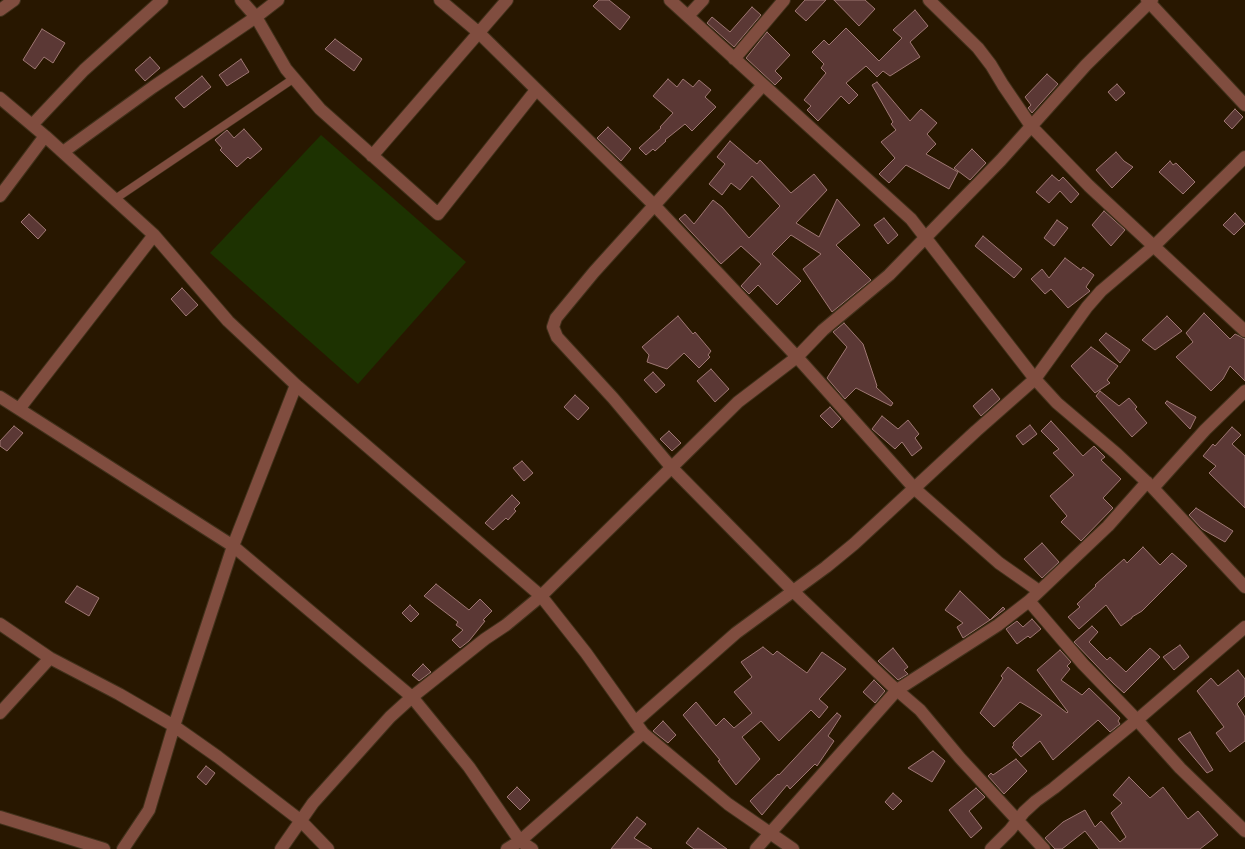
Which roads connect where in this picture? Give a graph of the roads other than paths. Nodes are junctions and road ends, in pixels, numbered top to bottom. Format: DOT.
graph roads {
  1 [pos="14,0"];
  2 [pos="162,0"];
  3 [pos="241,0"];
  4 [pos="278,0"];
  5 [pos="440,0"];
  6 [pos="507,0"];
  7 [pos="670,0"];
  8 [pos="703,0"];
  9 [pos="784,0"];
  10 [pos="929,0"];
  11 [pos="1149,1"];
  12 [pos="0,10"];
  13 [pos="688,16"];
  14 [pos="256,18"];
  15 [pos="478,32"];
  16 [pos="734,59"];
  17 [pos="293,79"];
  18 [pos="763,85"];
  19 [pos="536,90"];
  20 [pos="0,98"];
  21 [pos="1245,105"];
  22 [pos="32,125"];
  23 [pos="1031,126"];
  24 [pos="45,136"];
  25 [pos="63,152"];
  26 [pos="372,156"];
  27 [pos="1245,157"];
  28 [pos="0,196"];
  29 [pos="114,199"];
  30 [pos="655,206"];
  31 [pos="154,235"];
  32 [pos="924,238"];
  33 [pos="1154,246"];
  34 [pos="1245,331"];
  35 [pos="797,357"];
  36 [pos="1034,379"];
  37 [pos="296,385"];
  38 [pos="1245,391"];
  39 [pos="0,397"];
  40 [pos="19,409"];
  41 [pos="671,467"];
  42 [pos="1150,485"];
  43 [pos="915,489"];
  44 [pos="233,546"];
  45 [pos="1245,587"];
  46 [pos="1039,591"];
  47 [pos="794,592"];
  48 [pos="541,596"];
  49 [pos="1029,601"];
  50 [pos="0,624"];
  51 [pos="1245,628"];
  52 [pos="50,658"];
  53 [pos="897,690"];
  54 [pos="412,697"];
  55 [pos="0,713"];
  56 [pos="1137,720"];
  57 [pos="635,722"];
  58 [pos="174,726"];
  59 [pos="643,734"];
  60 [pos="0,817"];
  61 [pos="300,820"];
  62 [pos="1017,821"];
  63 [pos="1245,831"];
  64 [pos="770,833"];
  65 [pos="520,841"];
  66 [pos="104,849"];
  67 [pos="123,849"];
  68 [pos="281,849"];
  69 [pos="328,849"];
  70 [pos="506,849"];
  71 [pos="532,849"];
  72 [pos="756,849"];
  73 [pos="793,849"];
  74 [pos="991,849"];
  75 [pos="1044,849"];
  1 -- 12 [label="street"];
  2 -- 22 [label="street"];
  3 -- 14 [label="street"];
  4 -- 14 [label="street"];
  5 -- 15 [label="street"];
  6 -- 15 [label="street"];
  7 -- 13 [label="street"];
  8 -- 13 [label="street"];
  9 -- 16 [label="street"];
  10 -- 23 [label="street"];
  11 -- 21 [label="street"];
  11 -- 23 [label="street"];
  13 -- 16 [label="street"];
  14 -- 17 [label="street"];
  14 -- 25 [label="street"];
  15 -- 19 [label="street"];
  15 -- 26 [label="street"];
  16 -- 18 [label="street"];
  17 -- 26 [label="street"];
  17 -- 29 [label="lane"];
  18 -- 30 [label="street"];
  18 -- 32 [label="street"];
  19 -- 26 [label="street"];
  19 -- 30 [label="street"];
  20 -- 22 [label="street"];
  22 -- 24 [label="street"];
  23 -- 32 [label="street"];
  23 -- 33 [label="street"];
  24 -- 25 [label="street"];
  24 -- 28 [label="street"];
  25 -- 29 [label="street"];
  27 -- 33 [label="street"];
  29 -- 31 [label="street"];
  30 -- 35 [label="street"];
  30 -- 41 [label="street"];
  31 -- 37 [label="street"];
  31 -- 40 [label="street"];
  32 -- 35 [label="street"];
  32 -- 36 [label="street"];
  33 -- 34 [label="street"];
  33 -- 36 [label="street"];
  35 -- 41 [label="street"];
  35 -- 43 [label="street"];
  36 -- 42 [label="street"];
  36 -- 43 [label="street"];
  37 -- 44 [label="street"];
  37 -- 48 [label="street"];
  38 -- 42 [label="street"];
  39 -- 40 [label="street"];
  40 -- 44 [label="street"];
  41 -- 47 [label="street"];
  41 -- 48 [label="street"];
  42 -- 45 [label="street"];
  42 -- 46 [label="street"];
  43 -- 46 [label="street"];
  43 -- 47 [label="street"];
  44 -- 54 [label="street"];
  44 -- 58 [label="street"];
  46 -- 49 [label="street"];
  47 -- 53 [label="street"];
  47 -- 57 [label="street"];
  48 -- 54 [label="street"];
  48 -- 57 [label="street"];
  49 -- 53 [label="street"];
  49 -- 56 [label="street"];
  50 -- 52 [label="street"];
  51 -- 56 [label="street"];
  52 -- 55 [label="street"];
  52 -- 58 [label="street"];
  53 -- 62 [label="street"];
  53 -- 64 [label="street"];
  54 -- 61 [label="street"];
  54 -- 65 [label="street"];
  56 -- 62 [label="street"];
  56 -- 63 [label="street"];
  57 -- 59 [label="street"];
  58 -- 61 [label="street"];
  58 -- 67 [label="street"];
  59 -- 64 [label="street"];
  59 -- 65 [label="street"];
  60 -- 66 [label="street"];
  61 -- 68 [label="street"];
  61 -- 69 [label="street"];
  62 -- 74 [label="street"];
  62 -- 75 [label="street"];
  64 -- 72 [label="street"];
  64 -- 73 [label="street"];
  65 -- 70 [label="street"];
  65 -- 71 [label="street"];
}
